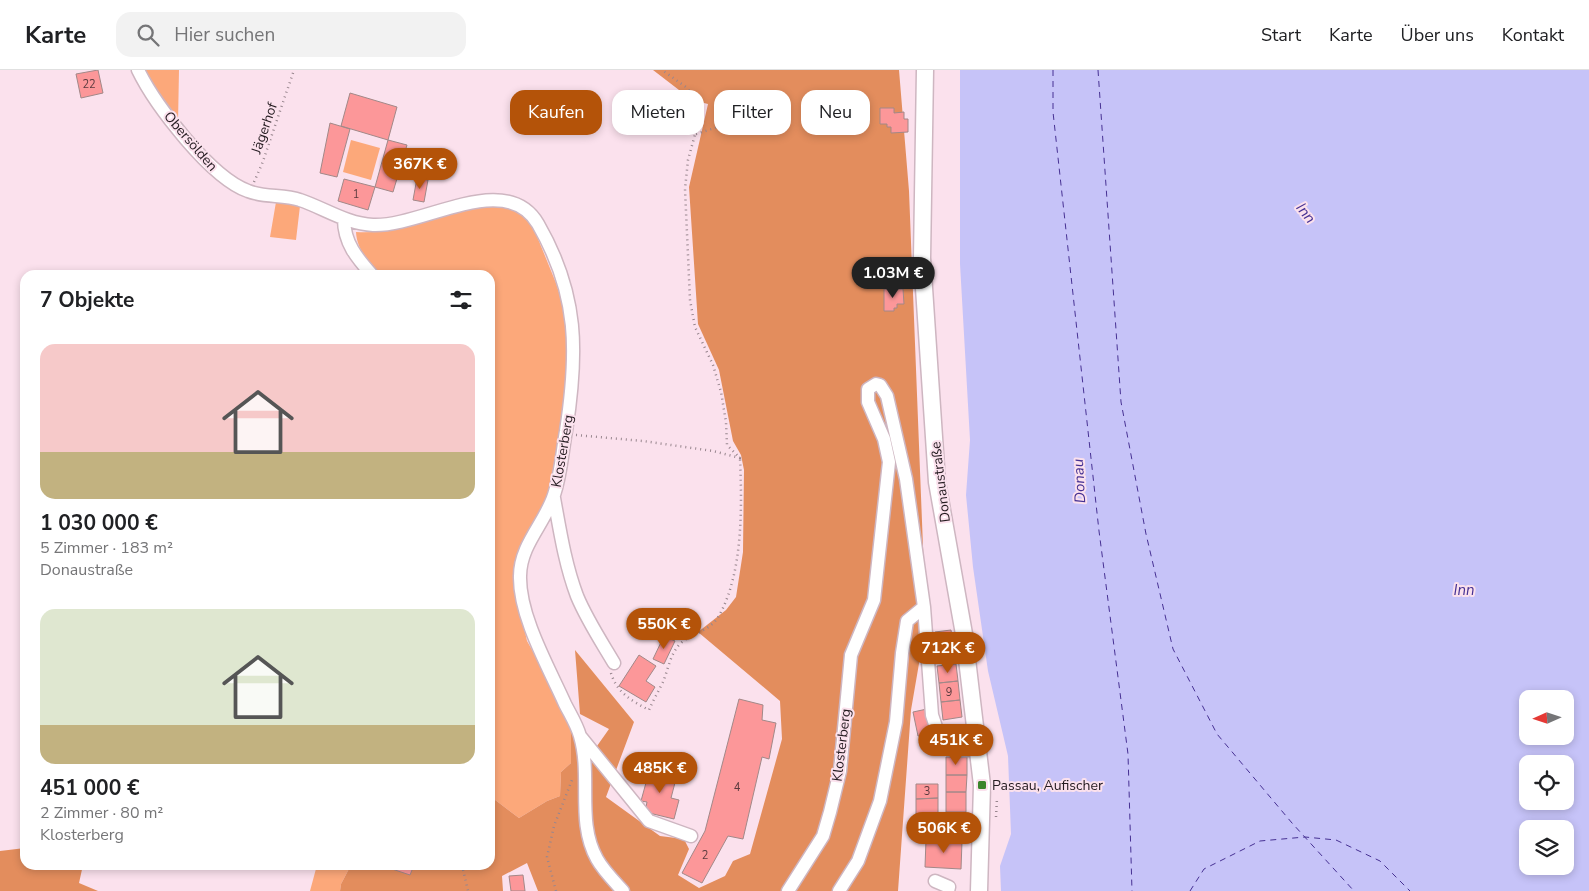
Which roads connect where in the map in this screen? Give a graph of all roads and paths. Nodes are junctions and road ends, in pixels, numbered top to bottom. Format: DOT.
graph roads {
  1 [pos="138,70"];
  2 [pos="294,70"];
  3 [pos="662,70"];
  4 [pos="925,70"];
  5 [pos="688,90"];
  6 [pos="696,135"];
  7 [pos="249,192"];
  8 [pos="344,219"];
  9 [pos="368,270"];
  10 [pos="565,434"];
  11 [pos="740,458"];
  12 [pos="554,498"];
  13 [pos="924,607"];
  14 [pos="614,663"];
  15 [pos="580,736"];
  16 [pos="978,750"];
  17 [pos="574,776"];
  18 [pos="997,797"];
  19 [pos="996,819"];
  20 [pos="691,836"];
  21 [pos="463,870"];
  22 [pos="935,881"];
  23 [pos="468,891"];
  24 [pos="556,891"];
  25 [pos="623,891"];
  26 [pos="788,891"];
  27 [pos="839,891"];
  28 [pos="948,891"];
  29 [pos="979,891"];
  1 -- 7 [label="street, Obersölden"];
  2 -- 7 [label="path, Jägerhof"];
  3 -- 5 [label="path"];
  4 -- 16 [label="main road, Donaustraße"];
  6 -- 11 [label="path"];
  7 -- 8 [label="street, Obersölden"];
  8 -- 9 [label="street"];
  8 -- 10 [label="street, Klosterberg"];
  10 -- 11 [label="path"];
  10 -- 12 [label="street, Klosterberg"];
  11 -- 14 [label="path"];
  12 -- 14 [label="street"];
  12 -- 15 [label="street, Klosterberg"];
  13 -- 16 [label="street, Klosterberg"];
  13 -- 26 [label="street, Klosterberg"];
  13 -- 27 [label="street"];
  15 -- 20 [label="street"];
  15 -- 25 [label="street, Klosterberg"];
  16 -- 29 [label="main road, Donaustraße"];
  17 -- 24 [label="path"];
  18 -- 19 [label="path"];
  21 -- 23 [label="path"];
  22 -- 28 [label="street"];
}
